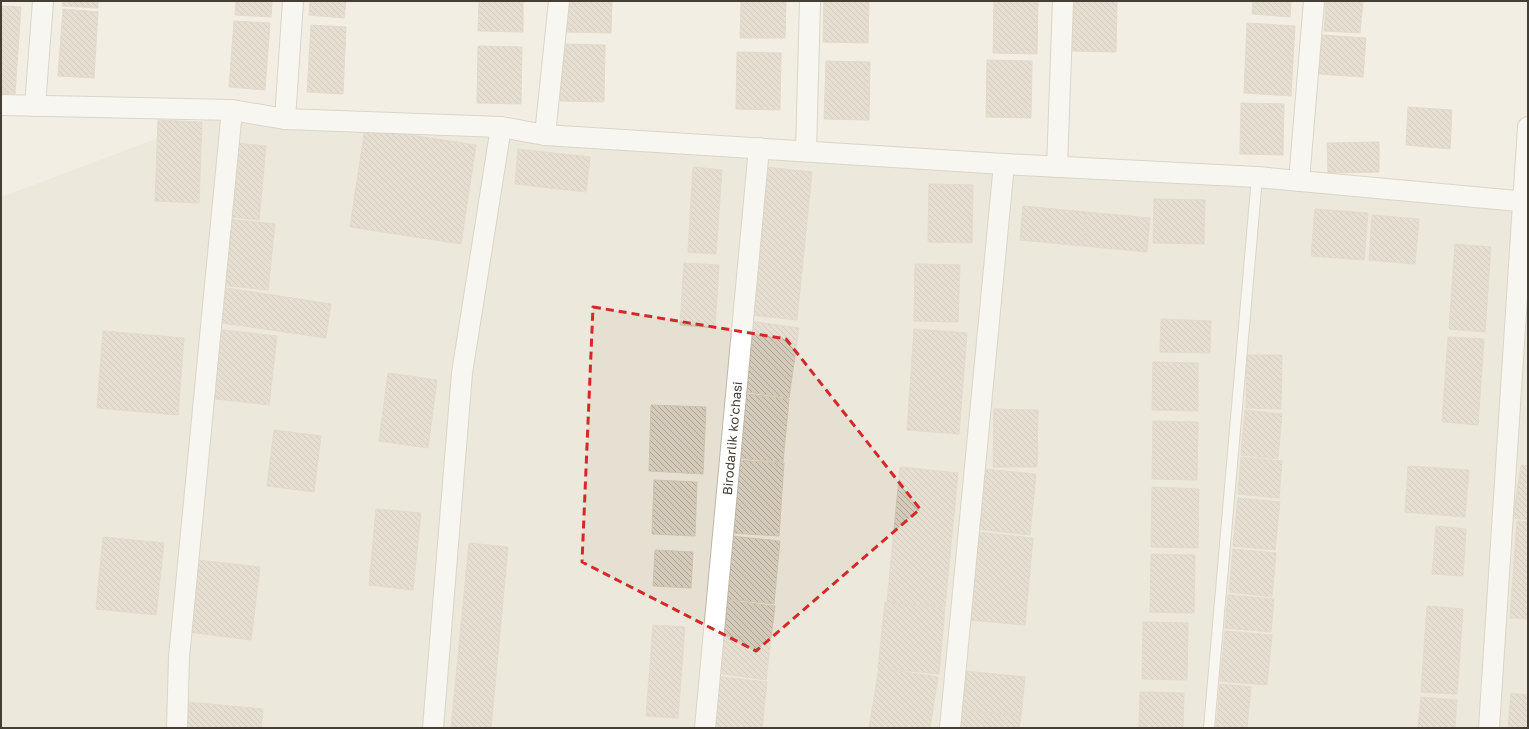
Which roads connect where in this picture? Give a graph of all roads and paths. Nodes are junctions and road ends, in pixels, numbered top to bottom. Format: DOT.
graph roads {
  1 [pos="42,1"];
  2 [pos="293,1"];
  3 [pos="559,1"];
  4 [pos="810,1"];
  5 [pos="1063,1"];
  6 [pos="1314,1"];
  7 [pos="1,105"];
  8 [pos="35,106"];
  9 [pos="232,110"];
  10 [pos="285,119"];
  11 [pos="501,127"];
  12 [pos="1528,127"];
  13 [pos="545,135"];
  14 [pos="759,148"];
  15 [pos="806,151"];
  16 [pos="1004,164"];
  17 [pos="1057,167"];
  18 [pos="1257,177"];
  19 [pos="1299,181"];
  20 [pos="1526,202"];
  21 [pos="177,728"];
  22 [pos="433,728"];
  23 [pos="705,728"];
  24 [pos="950,728"];
  25 [pos="1209,728"];
  26 [pos="1489,728"];
  1 -- 8 [label="street"];
  2 -- 10 [label="street"];
  3 -- 13 [label="street"];
  4 -- 15 [label="street"];
  5 -- 17 [label="street"];
  6 -- 19 [label="street"];
  7 -- 8 [label="street"];
  8 -- 9 [label="street"];
  9 -- 10 [label="street"];
  9 -- 21 [label="street"];
  10 -- 11 [label="street"];
  11 -- 13 [label="street"];
  11 -- 22 [label="street"];
  12 -- 20 [label="street"];
  13 -- 14 [label="street"];
  14 -- 15 [label="street"];
  14 -- 23 [label="street, Birodarlik ko'chasi"];
  15 -- 16 [label="street"];
  16 -- 17 [label="street"];
  16 -- 24 [label="street"];
  17 -- 18 [label="street"];
  18 -- 19 [label="street"];
  18 -- 25 [label="lane"];
  19 -- 20 [label="street"];
  20 -- 26 [label="street"];
}
